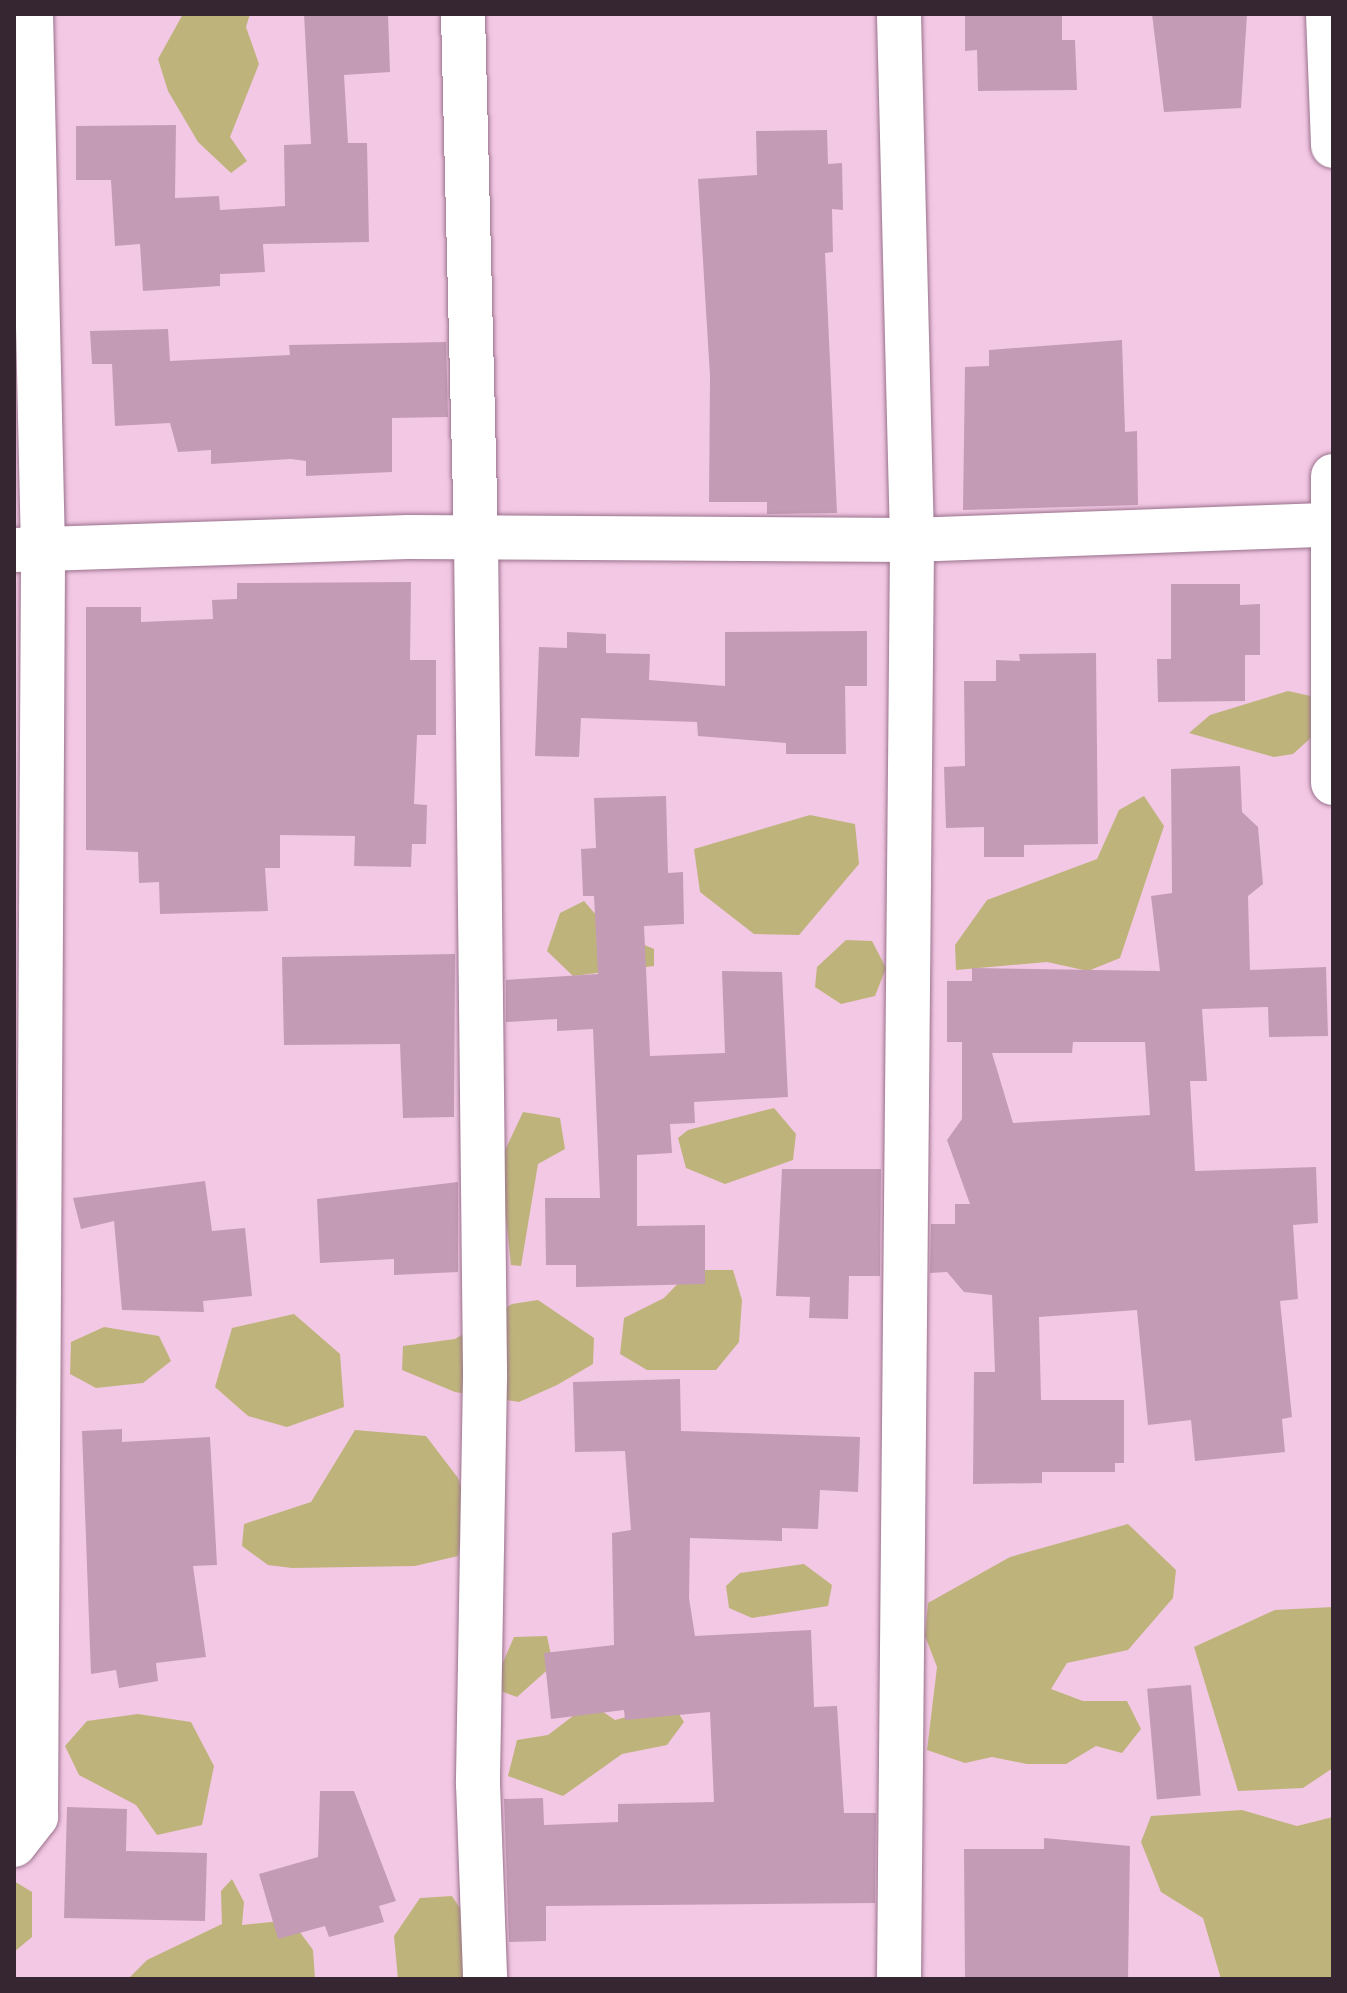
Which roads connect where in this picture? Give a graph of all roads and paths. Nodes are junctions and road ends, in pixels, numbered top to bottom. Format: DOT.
graph roads {
  1 [pos="31,14"];
  2 [pos="463,14"];
  3 [pos="899,14"];
  4 [pos="1328,14"];
  5 [pos="1333,146"];
  6 [pos="1333,476"];
  7 [pos="1330,525"];
  8 [pos="476,539"];
  9 [pos="912,540"];
  10 [pos="28,550"];
  11 [pos="1333,783"];
  12 [pos="14,1845"];
  13 [pos="485,1979"];
  14 [pos="899,1979"];
  1 -- 10 [label="street"];
  2 -- 8 [label="street"];
  3 -- 9 [label="street"];
  4 -- 5 [label="street"];
  6 -- 7 [label="street"];
  7 -- 9 [label="street"];
  7 -- 11 [label="street"];
  8 -- 9 [label="street"];
  8 -- 10 [label="street"];
  8 -- 13 [label="street"];
  9 -- 14 [label="street"];
  10 -- 12 [label="street"];
}
